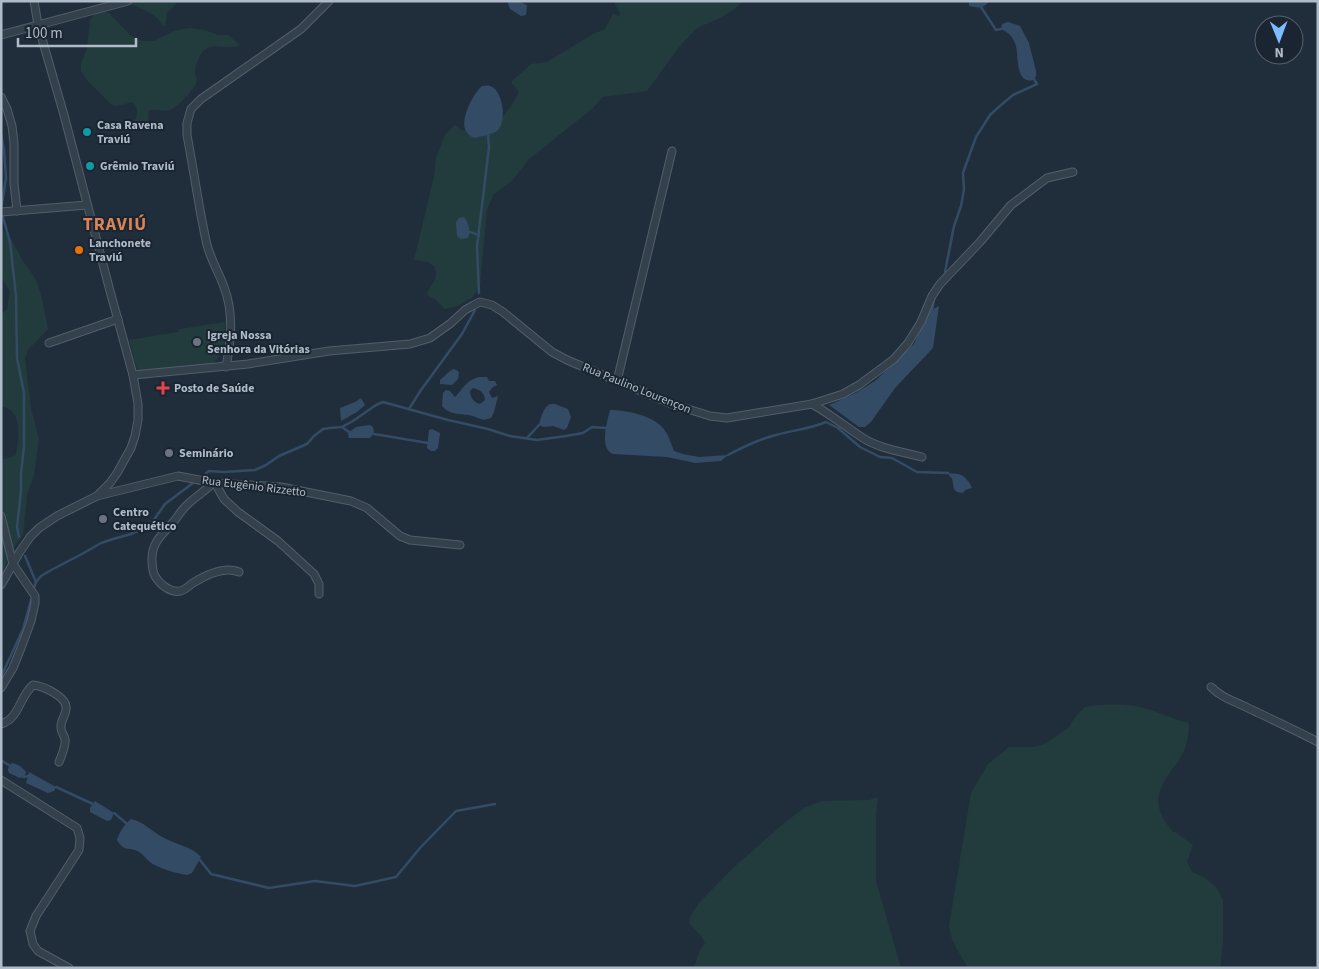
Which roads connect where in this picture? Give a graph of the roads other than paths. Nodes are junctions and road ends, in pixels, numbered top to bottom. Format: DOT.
graph roads {
  1 [pos="34,1"];
  2 [pos="128,1"];
  3 [pos="329,1"];
  4 [pos="38,24"];
  5 [pos="1,34"];
  6 [pos="1,97"];
  7 [pos="672,151"];
  8 [pos="1073,172"];
  9 [pos="87,205"];
  10 [pos="17,211"];
  11 [pos="1,212"];
  12 [pos="118,319"];
  13 [pos="49,343"];
  14 [pos="226,366"];
  15 [pos="133,375"];
  16 [pos="617,380"];
  17 [pos="812,404"];
  18 [pos="922,456"];
  19 [pos="214,483"];
  20 [pos="97,496"];
  21 [pos="1,516"];
  22 [pos="460,545"];
  23 [pos="13,564"];
  24 [pos="239,572"];
  25 [pos="1,585"];
  26 [pos="319,594"];
  27 [pos="1211,687"];
  28 [pos="1,688"];
  29 [pos="1,724"];
  30 [pos="1318,742"];
  31 [pos="59,762"];
  32 [pos="1,780"];
  33 [pos="69,968"];
  1 -- 4 [label="street"];
  2 -- 4 [label="street"];
  3 -- 14 [label="street"];
  4 -- 5 [label="street"];
  4 -- 9 [label="street"];
  6 -- 10 [label="street"];
  7 -- 16 [label="street"];
  8 -- 17 [label="street, Rua Paulino Lourençon"];
  9 -- 10 [label="street"];
  9 -- 12 [label="street"];
  10 -- 11 [label="street"];
  12 -- 13 [label="street"];
  12 -- 15 [label="street"];
  14 -- 15 [label="street, Rua Paulino Lourençon"];
  14 -- 16 [label="street, Rua Paulino Lourençon"];
  15 -- 20 [label="street"];
  16 -- 17 [label="street, Rua Paulino Lourençon"];
  17 -- 18 [label="street"];
  19 -- 20 [label="street, Rua Eugênio Rizzetto"];
  19 -- 22 [label="street, Rua Eugênio Rizzetto"];
  19 -- 24 [label="street"];
  19 -- 26 [label="street"];
  20 -- 23 [label="street"];
  21 -- 23 [label="street"];
  23 -- 25 [label="street"];
  23 -- 28 [label="street"];
  27 -- 30 [label="street"];
  29 -- 31 [label="street"];
  32 -- 33 [label="street"];
}
